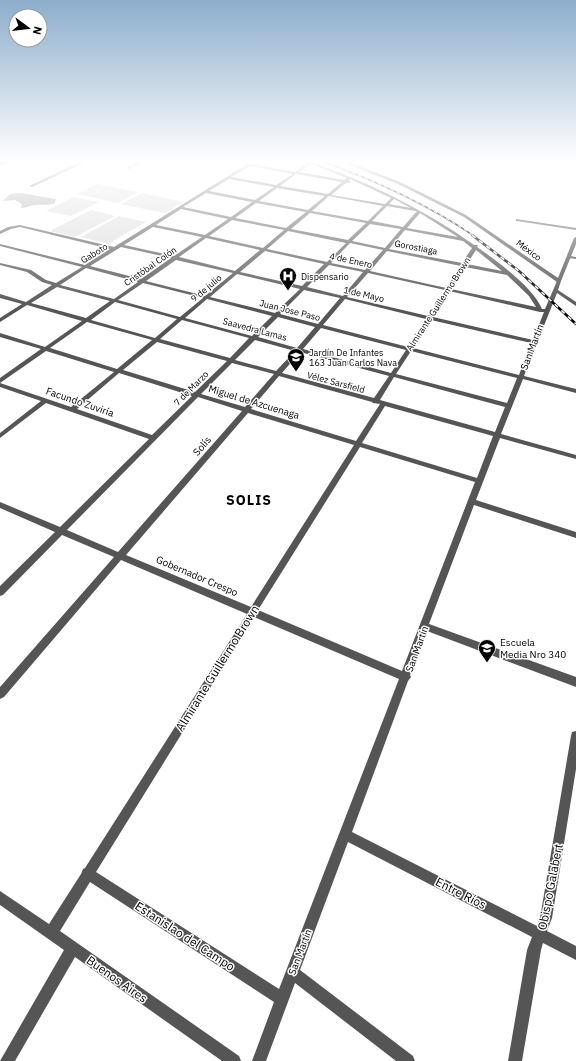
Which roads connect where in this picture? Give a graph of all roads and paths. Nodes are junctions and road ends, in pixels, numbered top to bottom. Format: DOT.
graph roads {
  1 [pos="178,210"];
  2 [pos="188,210"];
  3 [pos="243,210"];
  4 [pos="302,210"];
  5 [pos="381,210"];
  6 [pos="412,210"];
  7 [pos="417,210"];
  8 [pos="452,210"];
  9 [pos="310,211"];
  10 [pos="420,211"];
  11 [pos="231,218"];
  12 [pos="517,220"];
  13 [pos="368,222"];
  14 [pos="152,225"];
  15 [pos="576,228"];
  16 [pos="403,229"];
  17 [pos="288,230"];
  18 [pos="0,233"];
  19 [pos="205,237"];
  20 [pos="576,238"];
  21 [pos="470,241"];
  22 [pos="349,242"];
  23 [pos="0,245"];
  24 [pos="120,245"];
  25 [pos="476,246"];
  26 [pos="114,249"];
  27 [pos="386,249"];
  28 [pos="264,250"];
  29 [pos="570,257"];
  30 [pos="175,258"];
  31 [pos="576,258"];
  32 [pos="327,263"];
  33 [pos="0,264"];
  34 [pos="464,265"];
  35 [pos="85,267"];
  36 [pos="237,272"];
  37 [pos="366,272"];
  38 [pos="509,274"];
  39 [pos="141,282"];
  40 [pos="56,285"];
  41 [pos="557,285"];
  42 [pos="302,288"];
  43 [pos="448,290"];
  44 [pos="0,296"];
  45 [pos="344,297"];
  46 [pos="206,298"];
  47 [pos="114,301"];
  48 [pos="26,304"];
  49 [pos="576,304"];
  50 [pos="543,311"];
  51 [pos="274,316"];
  52 [pos="430,317"];
  53 [pos="182,319"];
  54 [pos="0,320"];
  55 [pos="86,321"];
  56 [pos="318,327"];
  57 [pos="0,335"];
  58 [pos="253,338"];
  59 [pos="155,340"];
  60 [pos="533,342"];
  61 [pos="46,349"];
  62 [pos="298,350"];
  63 [pos="409,350"];
  64 [pos="229,362"];
  65 [pos="119,371"];
  66 [pos="277,375"];
  67 [pos="392,375"];
  68 [pos="520,378"];
  69 [pos="0,381"];
  70 [pos="0,385"];
  71 [pos="576,391"];
  72 [pos="196,396"];
  73 [pos="45,401"];
  74 [pos="379,403"];
  75 [pos="509,406"];
  76 [pos="72,410"];
  77 [pos="246,410"];
  78 [pos="0,436"];
  79 [pos="498,436"];
  80 [pos="154,438"];
  81 [pos="357,444"];
  82 [pos="576,457"];
  83 [pos="479,481"];
  84 [pos="472,502"];
  85 [pos="0,505"];
  86 [pos="62,530"];
  87 [pos="576,535"];
  88 [pos="120,555"];
  89 [pos="0,592"];
  90 [pos="252,612"];
  91 [pos="425,626"];
  92 [pos="406,677"];
  93 [pos="576,682"];
  94 [pos="0,694"];
  95 [pos="576,736"];
  96 [pos="574,765"];
  97 [pos="346,835"];
  98 [pos="87,873"];
  99 [pos="0,897"];
  100 [pos="51,933"];
  101 [pos="541,934"];
  102 [pos="73,948"];
  103 [pos="576,953"];
  104 [pos="292,972"];
  105 [pos="282,999"];
  106 [pos="7,1061"];
  107 [pos="234,1061"];
  108 [pos="259,1061"];
  109 [pos="408,1061"];
  110 [pos="515,1061"];
  1 -- 14 [label="street, Gaboto"];
  2 -- 11 [label="street, Gorostiaga"];
  3 -- 11 [label="street, Cristóbal Colón"];
  4 -- 9 [label="street"];
  5 -- 13 [label="street, 7 de Marzo"];
  6 -- 10 [label="street"];
  7 -- 10 [label="street"];
  8 -- 41 [label="street, México"];
  9 -- 13 [label="street"];
  9 -- 17 [label="street, 9 de julio"];
  10 -- 16 [label="street, Solís"];
  10 -- 21 [label="street"];
  11 -- 17 [label="street, Gorostiaga"];
  11 -- 19 [label="street, Cristóbal Colón"];
  12 -- 15 [label="street"];
  13 -- 16 [label="street"];
  13 -- 22 [label="street, 7 de Marzo"];
  14 -- 19 [label="street, 4 de Enero"];
  14 -- 24 [label="street, Gaboto"];
  16 -- 21 [label="street"];
  16 -- 27 [label="street, Solís"];
  17 -- 22 [label="street, Gorostiaga"];
  17 -- 28 [label="street, 9 de julio"];
  18 -- 26 [label="street"];
  19 -- 28 [label="street, 4 de Enero"];
  19 -- 30 [label="street, Cristóbal Colón"];
  20 -- 29 [label="street, San Martín"];
  21 -- 25 [label="street"];
  22 -- 27 [label="street, Gorostiaga"];
  22 -- 32 [label="street, 7 de Marzo"];
  23 -- 35 [label="street, Juan Jose Paso"];
  24 -- 26 [label="street, Gaboto"];
  24 -- 30 [label="street, 1 de Mayo"];
  25 -- 34 [label="street, Almirante Guillermo Brown"];
  25 -- 38 [label="street"];
  26 -- 35 [label="street, Gaboto"];
  27 -- 34 [label="street, Gorostiaga"];
  27 -- 37 [label="street, Solís"];
  28 -- 32 [label="street, 4 de Enero"];
  28 -- 36 [label="street, 9 de julio"];
  29 -- 31 [label="street"];
  29 -- 41 [label="street, San Martín"];
  30 -- 36 [label="street, 1 de Mayo"];
  30 -- 39 [label="street, Cristóbal Colón"];
  32 -- 37 [label="street, 4 de Enero"];
  32 -- 42 [label="street, 7 de Marzo"];
  33 -- 40 [label="street, Saavedra Lamas"];
  34 -- 38 [label="street, Gorostiaga"];
  34 -- 43 [label="street, Almirante Guillermo Brown"];
  35 -- 39 [label="street, Juan Jose Paso"];
  35 -- 40 [label="street, Gaboto"];
  36 -- 42 [label="street, 1 de Mayo"];
  36 -- 46 [label="street, 9 de julio"];
  37 -- 43 [label="street, 4 de Enero"];
  37 -- 45 [label="street, Solís"];
  38 -- 50 [label="street"];
  39 -- 46 [label="street, Juan Jose Paso"];
  39 -- 47 [label="street, Cristóbal Colón"];
  40 -- 47 [label="street, Saavedra Lamas"];
  40 -- 48 [label="street, Gaboto"];
  41 -- 49 [label="street, México"];
  41 -- 50 [label="street, San Martín"];
  42 -- 45 [label="street, 1 de Mayo"];
  42 -- 51 [label="street, 7 de Marzo"];
  43 -- 50 [label="street, 4 de Enero"];
  43 -- 52 [label="street, Almirante Guillermo Brown"];
  44 -- 48 [label="street, Vélez Sarsfield"];
  45 -- 52 [label="street, 1 de Mayo"];
  45 -- 56 [label="street, Solís"];
  46 -- 51 [label="street, Juan Jose Paso"];
  46 -- 53 [label="street, 9 de julio"];
  47 -- 53 [label="street, Saavedra Lamas"];
  47 -- 55 [label="street, Cristóbal Colón"];
  48 -- 54 [label="street, Gaboto"];
  48 -- 55 [label="street, Vélez Sarsfield"];
  50 -- 60 [label="street, San Martín"];
  51 -- 56 [label="street, Juan Jose Paso"];
  51 -- 58 [label="street, 7 de Marzo"];
  52 -- 60 [label="street, 1 de Mayo"];
  52 -- 63 [label="street, Almirante Guillermo Brown"];
  53 -- 58 [label="street, Saavedra Lamas"];
  53 -- 59 [label="street, 9 de julio"];
  55 -- 59 [label="street, Vélez Sarsfield"];
  55 -- 61 [label="street, Cristóbal Colón"];
  56 -- 62 [label="street, Solís"];
  56 -- 63 [label="street, Juan Jose Paso"];
  57 -- 61 [label="street, Miguel de Azcuenaga"];
  58 -- 62 [label="street, Saavedra Lamas"];
  58 -- 64 [label="street, 7 de Marzo"];
  59 -- 64 [label="street, Vélez Sarsfield"];
  59 -- 65 [label="street, 9 de julio"];
  60 -- 68 [label="street, San Martín"];
  61 -- 65 [label="street, Miguel de Azcuenaga"];
  61 -- 69 [label="street, Cristóbal Colón"];
  62 -- 66 [label="street, Solís"];
  62 -- 67 [label="street, Saavedra Lamas"];
  63 -- 67 [label="street, Almirante Guillermo Brown"];
  63 -- 68 [label="street, Juan Jose Paso"];
  64 -- 66 [label="street, Vélez Sarsfield"];
  64 -- 72 [label="street, 7 de Marzo"];
  65 -- 72 [label="street, Miguel de Azcuenaga"];
  65 -- 76 [label="street, 9 de julio"];
  66 -- 74 [label="street, Vélez Sarsfield"];
  66 -- 77 [label="street, Solís"];
  67 -- 74 [label="street, Almirante Guillermo Brown"];
  67 -- 75 [label="street, Saavedra Lamas"];
  68 -- 71 [label="street, Juan Jose Paso"];
  68 -- 75 [label="street, San Martín"];
  70 -- 73 [label="street, Facundo Zuviría"];
  72 -- 77 [label="street, Miguel de Azcuenaga"];
  72 -- 80 [label="street, 7 de Marzo"];
  73 -- 76 [label="street, Facundo Zuviría"];
  73 -- 78 [label="street"];
  74 -- 79 [label="street, Vélez Sarsfield"];
  74 -- 81 [label="street, Almirante Guillermo Brown"];
  75 -- 79 [label="street, San Martín"];
  76 -- 80 [label="street, Facundo Zuviría"];
  77 -- 81 [label="street, Miguel de Azcuenaga"];
  77 -- 88 [label="street, Solís"];
  79 -- 82 [label="street, Vélez Sarsfield"];
  79 -- 83 [label="street, San Martín"];
  80 -- 86 [label="street, 7 de Marzo"];
  81 -- 83 [label="street, Miguel de Azcuenaga"];
  81 -- 90 [label="street, Almirante Guillermo Brown"];
  83 -- 84 [label="street, San Martín"];
  84 -- 87 [label="street"];
  84 -- 91 [label="street, San Martín"];
  85 -- 86 [label="street, Gobernador Crespo"];
  86 -- 88 [label="street, Gobernador Crespo"];
  86 -- 89 [label="street, 7 de Marzo"];
  88 -- 90 [label="street, Gobernador Crespo"];
  88 -- 94 [label="street, Solís"];
  90 -- 92 [label="street, Gobernador Crespo"];
  90 -- 98 [label="street, Almirante Guillermo Brown"];
  91 -- 92 [label="street, San Martín"];
  91 -- 93 [label="street"];
  92 -- 97 [label="street, San Martín"];
  95 -- 96 [label="street, Obispo Galabert"];
  96 -- 101 [label="street, Obispo Galabert"];
  97 -- 101 [label="street, Entre Ríos"];
  97 -- 104 [label="street, San Martín"];
  98 -- 100 [label="street, Almirante Guillermo Brown"];
  98 -- 105 [label="street, Estanislao del Campo"];
  99 -- 100 [label="street, Buenos Aires"];
  100 -- 102 [label="street, Buenos Aires"];
  101 -- 103 [label="street, Entre Ríos"];
  101 -- 110 [label="street, Obispo Galabert"];
  102 -- 106 [label="street"];
  102 -- 107 [label="street, Buenos Aires"];
  104 -- 105 [label="street, San Martín"];
  104 -- 109 [label="street"];
  105 -- 108 [label="street, San Martín"];
}
